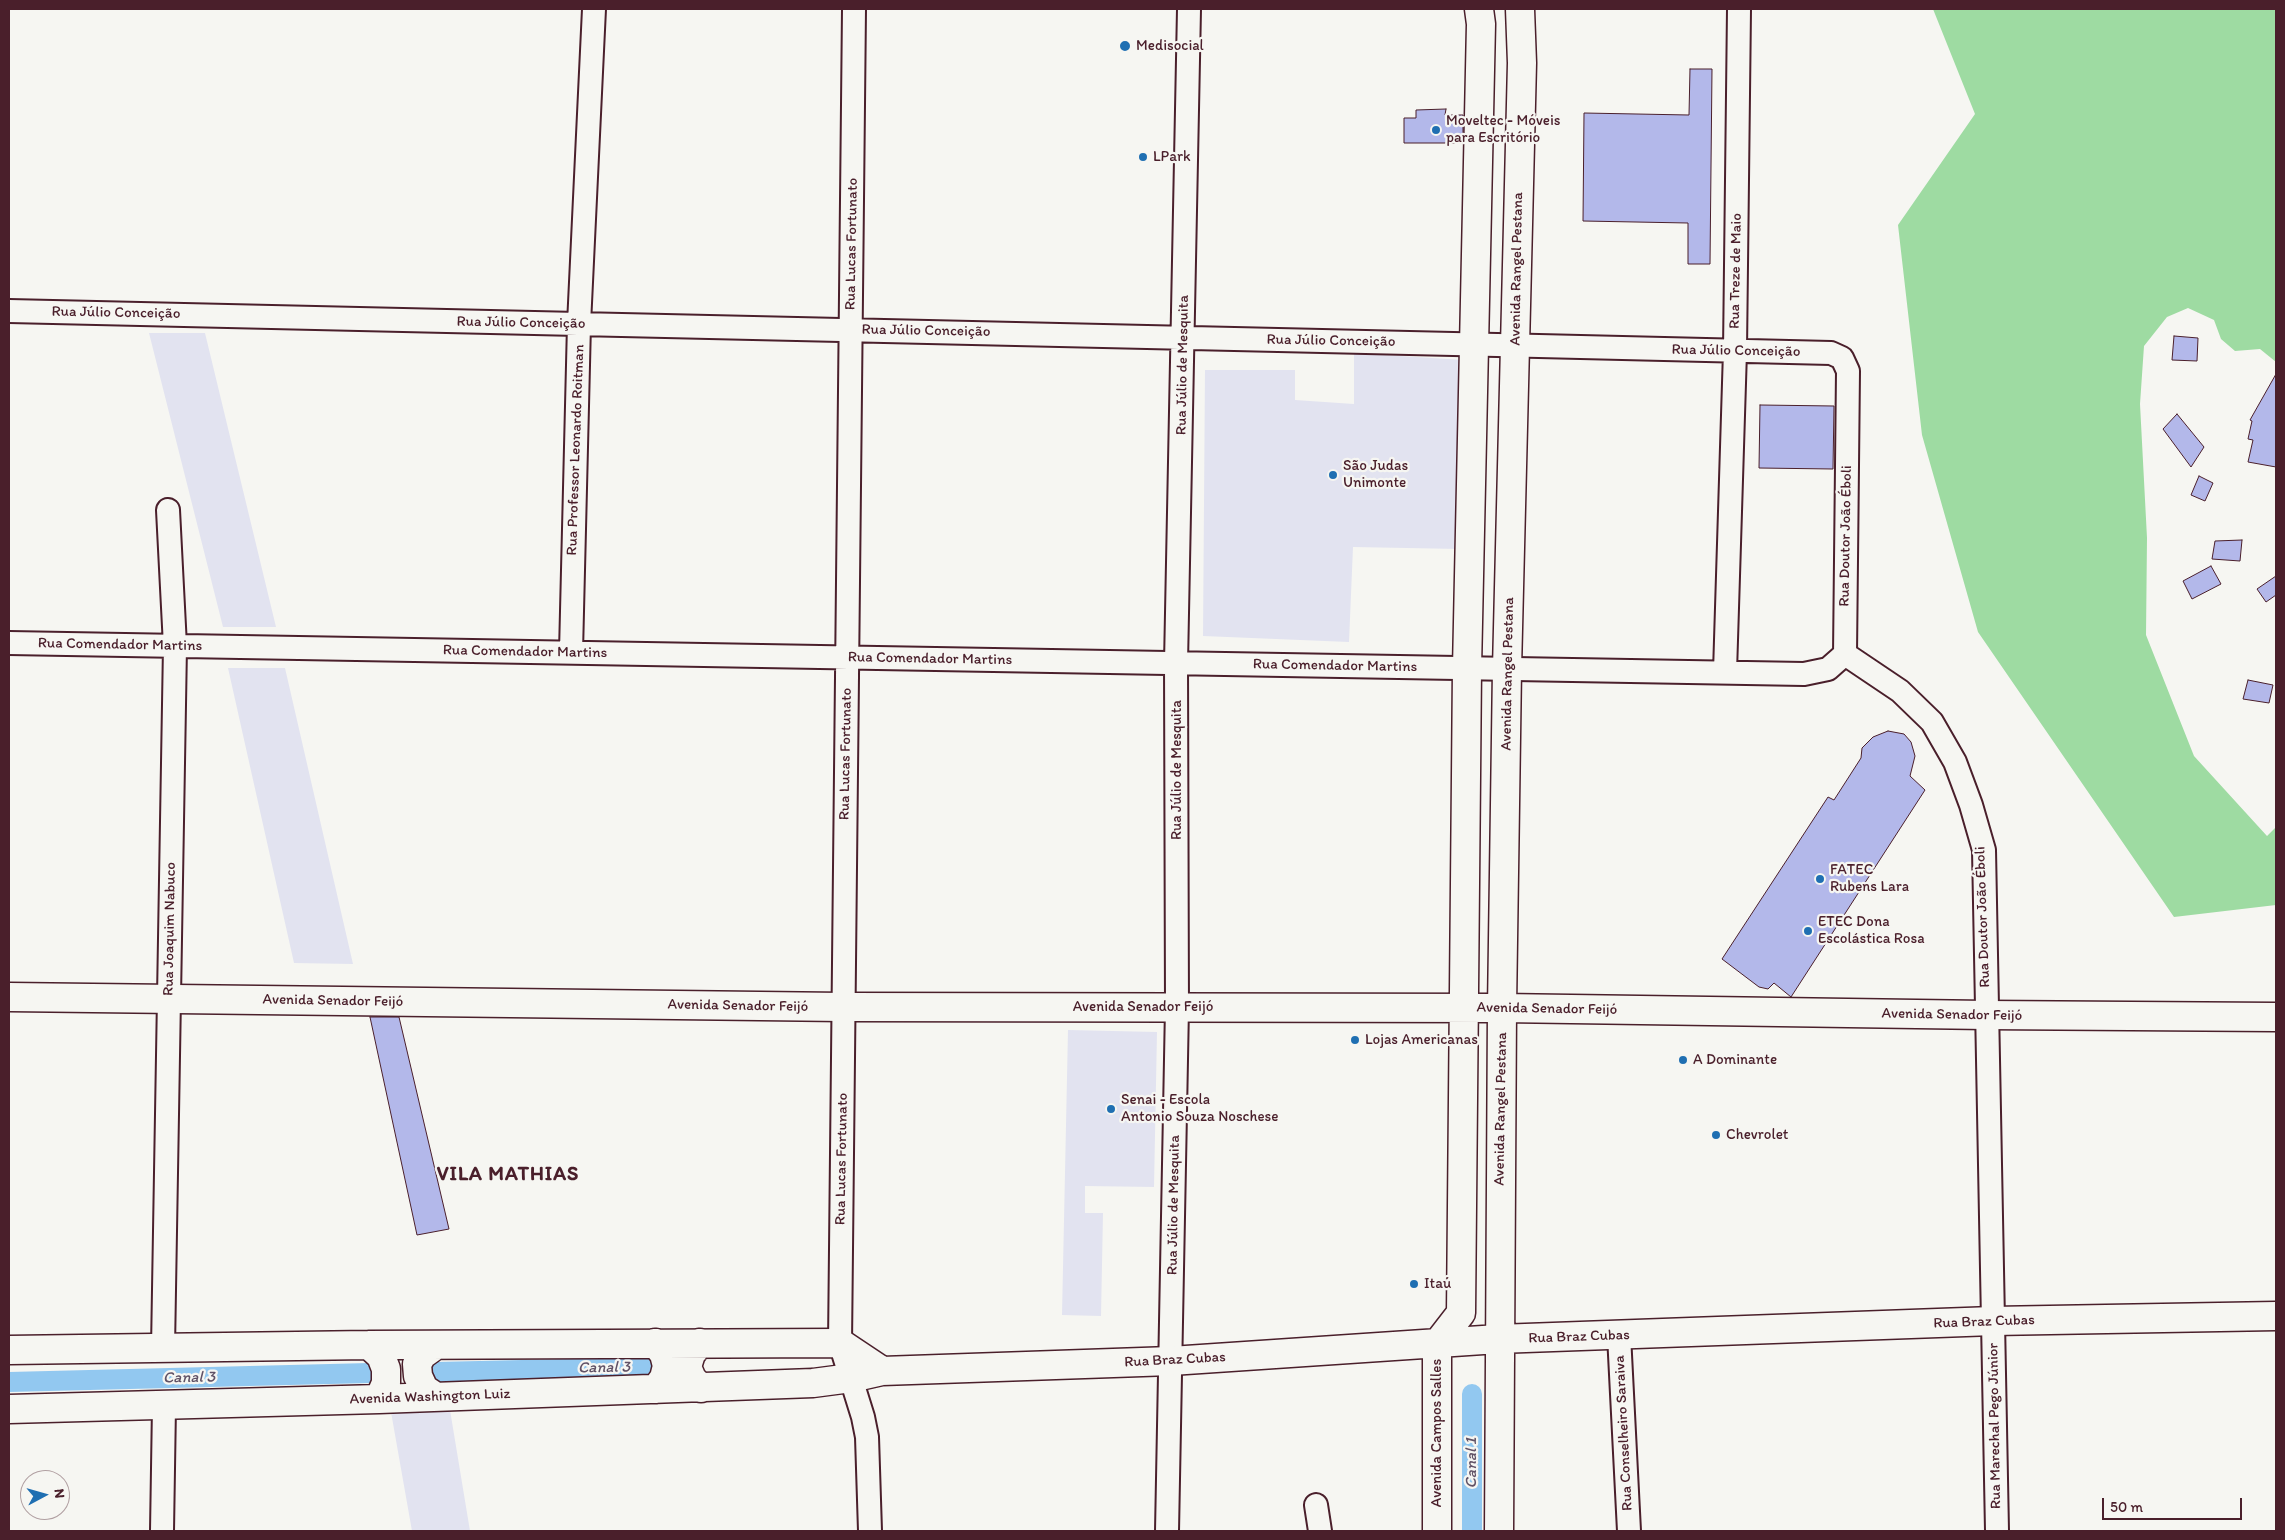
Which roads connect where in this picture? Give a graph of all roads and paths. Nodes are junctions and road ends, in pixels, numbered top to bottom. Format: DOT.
graph roads {
  1 [pos="594,9"];
  2 [pos="854,9"];
  3 [pos="1190,9"];
  4 [pos="1480,9"];
  5 [pos="1512,9"];
  6 [pos="1520,9"];
  7 [pos="1739,14"];
  8 [pos="1521,45"];
  9 [pos="9,311"];
  10 [pos="579,324"];
  11 [pos="851,330"];
  12 [pos="1184,338"];
  13 [pos="1474,344"];
  14 [pos="1516,345"];
  15 [pos="1735,351"];
  16 [pos="1842,358"];
  17 [pos="168,510"];
  18 [pos="9,643"];
  19 [pos="175,646"];
  20 [pos="571,652"];
  21 [pos="1845,654"];
  22 [pos="847,657"];
  23 [pos="1176,663"];
  24 [pos="1467,668"];
  25 [pos="1507,668"];
  26 [pos="1725,672"];
  27 [pos="9,997"];
  28 [pos="169,999"];
  29 [pos="843,1007"];
  30 [pos="1177,1008"];
  31 [pos="1463,1008"];
  32 [pos="1502,1008"];
  33 [pos="1986,1015"];
  34 [pos="2276,1016"];
  35 [pos="2276,1316"];
  36 [pos="1993,1322"];
  37 [pos="1619,1335"];
  38 [pos="1498,1340"];
  39 [pos="655,1343"];
  40 [pos="700,1343"];
  41 [pos="840,1343"];
  42 [pos="1437,1344"];
  43 [pos="368,1345"];
  44 [pos="436,1345"];
  45 [pos="163,1348"];
  46 [pos="9,1350"];
  47 [pos="1172,1361"];
  48 [pos="882,1371"];
  49 [pos="851,1378"];
  50 [pos="700,1388"];
  51 [pos="656,1389"];
  52 [pos="436,1397"];
  53 [pos="379,1399"];
  54 [pos="164,1406"];
  55 [pos="9,1409"];
  56 [pos="1316,1505"];
  57 [pos="162,1531"];
  58 [pos="870,1531"];
  59 [pos="1166,1531"];
  60 [pos="1320,1531"];
  61 [pos="1437,1531"];
  62 [pos="1498,1531"];
  63 [pos="1629,1531"];
  64 [pos="1997,1531"];
  1 -- 10 [label="street, Rua Professor Leonardo Roitman"];
  2 -- 11 [label="street, Rua Lucas Fortunato"];
  3 -- 12 [label="street, Rua Júlio de Mesquita"];
  4 -- 13 [label="main road"];
  5 -- 8 [label="main road"];
  6 -- 8 [label="main road, Avenida Rangel Pestana"];
  7 -- 15 [label="street, Rua Treze de Maio"];
  8 -- 14 [label="main road, Avenida Rangel Pestana"];
  9 -- 10 [label="street, Rua Júlio Conceição"];
  10 -- 11 [label="street, Rua Júlio Conceição"];
  10 -- 20 [label="street, Rua Professor Leonardo Roitman"];
  11 -- 12 [label="street, Rua Júlio Conceição"];
  11 -- 22 [label="street, Rua Lucas Fortunato"];
  12 -- 13 [label="street, Rua Júlio Conceição"];
  12 -- 23 [label="street, Rua Júlio de Mesquita"];
  13 -- 14 [label="street, Rua Júlio Conceição"];
  13 -- 24 [label="main road"];
  14 -- 15 [label="street, Rua Júlio Conceição"];
  14 -- 25 [label="main road, Avenida Rangel Pestana"];
  15 -- 16 [label="street, Rua Júlio Conceição"];
  15 -- 26 [label="street, Rua Treze de Maio"];
  16 -- 21 [label="street, Rua Doutor João Éboli"];
  17 -- 19 [label="street, Rua Joaquim Nabuco"];
  18 -- 19 [label="street, Rua Comendador Martins"];
  19 -- 20 [label="street, Rua Comendador Martins"];
  19 -- 28 [label="street, Rua Joaquim Nabuco"];
  20 -- 22 [label="street, Rua Comendador Martins"];
  21 -- 26 [label="street, Rua Comendador Martins"];
  21 -- 33 [label="street, Rua Doutor João Éboli"];
  22 -- 23 [label="street, Rua Comendador Martins"];
  22 -- 29 [label="street, Rua Lucas Fortunato"];
  23 -- 24 [label="street, Rua Comendador Martins"];
  23 -- 30 [label="street, Rua Júlio de Mesquita"];
  24 -- 25 [label="street, Rua Comendador Martins"];
  24 -- 31 [label="main road"];
  25 -- 26 [label="street, Rua Comendador Martins"];
  25 -- 32 [label="main road, Avenida Rangel Pestana"];
  27 -- 28 [label="main road, Avenida Senador Feijó"];
  28 -- 29 [label="main road, Avenida Senador Feijó"];
  28 -- 45 [label="street, Rua Joaquim Nabuco"];
  29 -- 30 [label="main road, Avenida Senador Feijó"];
  29 -- 41 [label="street, Rua Lucas Fortunato"];
  30 -- 31 [label="main road, Avenida Senador Feijó"];
  30 -- 47 [label="street, Rua Júlio de Mesquita"];
  31 -- 32 [label="main road, Avenida Senador Feijó"];
  31 -- 42 [label="main road, Avenida Campos Salles"];
  32 -- 33 [label="main road, Avenida Senador Feijó"];
  32 -- 38 [label="main road, Avenida Rangel Pestana"];
  33 -- 34 [label="main road, Avenida Senador Feijó"];
  33 -- 36 [label="street, Rua Doutor João Éboli"];
  35 -- 36 [label="main road, Rua Braz Cubas"];
  36 -- 37 [label="main road, Rua Braz Cubas"];
  36 -- 64 [label="street, Rua Marechal Pego Júnior"];
  37 -- 38 [label="main road, Rua Braz Cubas"];
  37 -- 63 [label="street, Rua Conselheiro Saraiva"];
  38 -- 42 [label="main road, Rua Braz Cubas"];
  38 -- 62 [label="main road"];
  39 -- 40 [label="main road"];
  39 -- 44 [label="main road"];
  39 -- 51 [label="main road"];
  40 -- 41 [label="main road"];
  40 -- 50 [label="main road"];
  41 -- 48 [label="main road"];
  41 -- 49 [label="street, Rua Lucas Fortunato"];
  42 -- 47 [label="main road, Rua Braz Cubas"];
  42 -- 61 [label="main road, Avenida Campos Salles"];
  43 -- 44 [label="main road"];
  43 -- 45 [label="main road"];
  43 -- 53 [label="main road"];
  44 -- 52 [label="main road"];
  45 -- 46 [label="main road"];
  47 -- 48 [label="main road, Rua Braz Cubas"];
  47 -- 59 [label="street, Rua Júlio de Mesquita"];
  48 -- 49 [label="main road, Rua Braz Cubas"];
  49 -- 50 [label="main road, Avenida Washington Luiz"];
  49 -- 58 [label="street, Rua Lucas Fortunato"];
  50 -- 51 [label="main road, Avenida Washington Luiz"];
  51 -- 52 [label="main road, Avenida Washington Luiz"];
  52 -- 53 [label="main road, Avenida Washington Luiz"];
  53 -- 54 [label="main road, Avenida Washington Luiz"];
  54 -- 55 [label="main road, Avenida Washington Luiz"];
  54 -- 57 [label="street"];
  56 -- 60 [label="street"];
}
